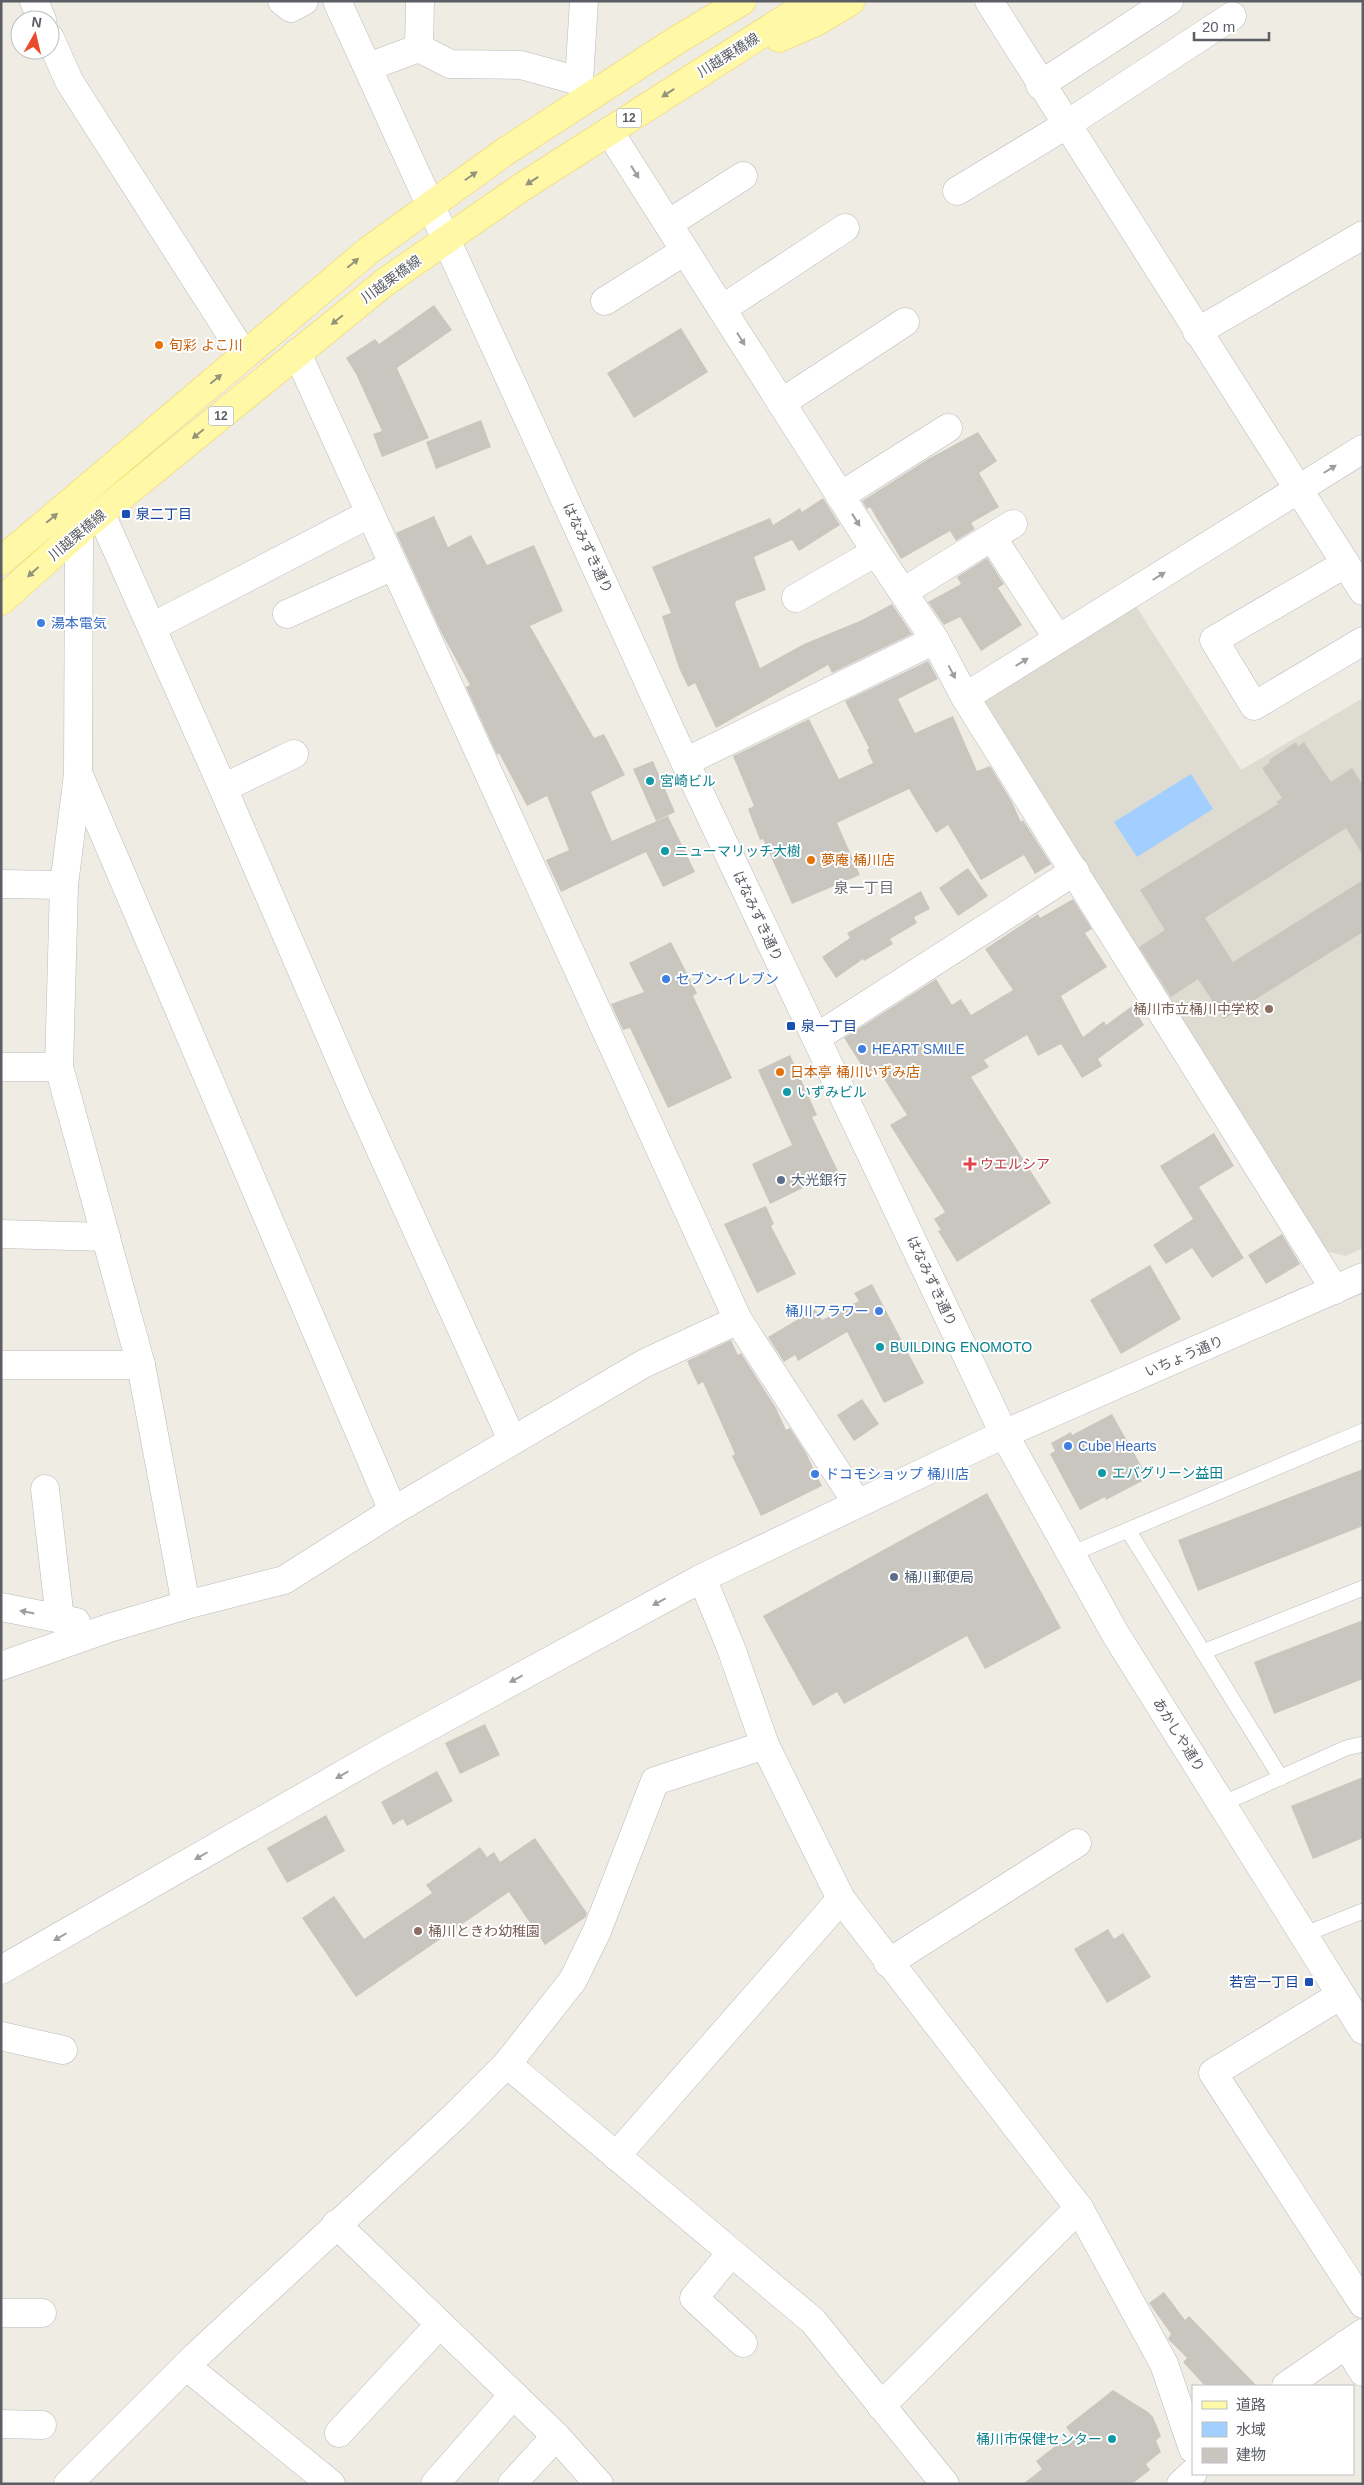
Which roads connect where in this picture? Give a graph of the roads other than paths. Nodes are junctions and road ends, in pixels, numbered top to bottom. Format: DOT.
graph roads {
  1 [pos="282,1"];
  2 [pos="304,1"];
  3 [pos="337,1"];
  4 [pos="420,1"];
  5 [pos="584,1"];
  6 [pos="725,1"];
  7 [pos="742,1"];
  8 [pos="813,1"];
  9 [pos="851,1"];
  10 [pos="989,1"];
  11 [pos="1169,1"];
  12 [pos="1232,16"];
  13 [pos="677,40"];
  14 [pos="419,48"];
  15 [pos="60,60"];
  16 [pos="368,67"];
  17 [pos="701,72"];
  18 [pos="1040,85"];
  19 [pos="584,89"];
  20 [pos="1066,125"];
  21 [pos="609,131"];
  22 [pos="743,176"];
  23 [pos="957,190"];
  24 [pos="431,204"];
  25 [pos="668,224"];
  26 [pos="845,228"];
  27 [pos="1363,235"];
  28 [pos="447,239"];
  29 [pos="685,251"];
  30 [pos="605,301"];
  31 [pos="722,309"];
  32 [pos="905,322"];
  33 [pos="1197,332"];
  34 [pos="297,353"];
  35 [pos="244,354"];
  36 [pos="781,403"];
  37 [pos="948,428"];
  38 [pos="1363,449"];
  39 [pos="1298,490"];
  40 [pos="840,496"];
  41 [pos="102,514"];
  42 [pos="369,514"];
  43 [pos="79,531"];
  44 [pos="876,552"];
  45 [pos="1,561"];
  46 [pos="1345,564"];
  47 [pos="393,566"];
  48 [pos="1363,591"];
  49 [pos="903,592"];
  50 [pos="796,598"];
  51 [pos="1,601"];
  52 [pos="287,614"];
  53 [pos="152,627"];
  54 [pos="1058,639"];
  55 [pos="935,640"];
  56 [pos="1363,641"];
  57 [pos="965,697"];
  58 [pos="294,754"];
  59 [pos="686,762"];
  60 [pos="78,774"];
  61 [pos="223,788"];
  62 [pos="1075,871"];
  63 [pos="1,884"];
  64 [pos="64,885"];
  65 [pos="816,1037"];
  66 [pos="1,1067"];
  67 [pos="59,1067"];
  68 [pos="1,1234"];
  69 [pos="106,1237"];
  70 [pos="1363,1277"];
  71 [pos="1335,1290"];
  72 [pos="738,1320"];
  73 [pos="140,1365"];
  74 [pos="1,1366"];
  75 [pos="1363,1431"];
  76 [pos="1004,1434"];
  77 [pos="512,1440"];
  78 [pos="45,1489"];
  79 [pos="857,1503"];
  80 [pos="393,1511"];
  81 [pos="1128,1530"];
  82 [pos="1071,1554"];
  83 [pos="702,1578"];
  84 [pos="1363,1588"];
  85 [pos="186,1605"];
  86 [pos="1,1607"];
  87 [pos="60,1619"];
  88 [pos="109,1628"];
  89 [pos="1203,1652"];
  90 [pos="1,1666"];
  91 [pos="1363,1744"];
  92 [pos="765,1745"];
  93 [pos="1281,1778"];
  94 [pos="1222,1804"];
  95 [pos="1077,1843"];
  96 [pos="841,1899"];
  97 [pos="1363,1911"];
  98 [pos="1303,1935"];
  99 [pos="888,1963"];
  100 [pos="1,1970"];
  101 [pos="1341,1995"];
  102 [pos="1363,2030"];
  103 [pos="1,2036"];
  104 [pos="64,2050"];
  105 [pos="507,2064"];
  106 [pos="616,2156"];
  107 [pos="1079,2208"];
  108 [pos="336,2224"];
  109 [pos="731,2252"];
  110 [pos="1363,2304"];
  111 [pos="1,2313"];
  112 [pos="42,2313"];
  113 [pos="440,2325"];
  114 [pos="1354,2338"];
  115 [pos="743,2343"];
  116 [pos="186,2366"];
  117 [pos="1363,2372"];
  118 [pos="1287,2385"];
  119 [pos="513,2395"];
  120 [pos="882,2406"];
  121 [pos="1,2424"];
  122 [pos="42,2425"];
  123 [pos="339,2433"];
  124 [pos="556,2436"];
  125 [pos="1192,2446"];
  126 [pos="1192,2474"];
  127 [pos="590,2480"];
  128 [pos="72,2482"];
  129 [pos="331,2484"];
  130 [pos="436,2484"];
  131 [pos="512,2484"];
  132 [pos="945,2484"];
  133 [pos="1181,2484"];
  1 -- 2 [label="street"];
  3 -- 16 [label="street, はなみずき通り"];
  4 -- 14 [label="street"];
  5 -- 19 [label="street"];
  6 -- 13 [label="main road"];
  7 -- 13 [label="main road, 川越栗橋線 / 12"];
  8 -- 17 [label="main road, 川越栗橋線 / 12"];
  9 -- 17 [label="main road"];
  10 -- 18 [label="street"];
  11 -- 18 [label="street"];
  12 -- 20 [label="street"];
  13 -- 19 [label="main road, 川越栗橋線 / 12"];
  14 -- 16 [label="street"];
  14 -- 19 [label="street"];
  15 -- 35 [label="street"];
  16 -- 24 [label="street, はなみずき通り"];
  17 -- 21 [label="main road, 川越栗橋線 / 12, one-way"];
  18 -- 20 [label="street"];
  24 -- 19 [label="main road, 川越栗橋線 / 12, one-way"];
  20 -- 23 [label="street"];
  20 -- 33 [label="street"];
  21 -- 25 [label="street, one-way"];
  21 -- 28 [label="main road, 川越栗橋線 / 12, one-way"];
  22 -- 25 [label="street"];
  24 -- 28 [label="street, はなみずき通り"];
  35 -- 24 [label="main road, 川越栗橋線 / 12, one-way"];
  25 -- 29 [label="street"];
  26 -- 31 [label="street"];
  27 -- 33 [label="street"];
  28 -- 34 [label="main road, 川越栗橋線 / 12, one-way"];
  28 -- 59 [label="street, はなみずき通り"];
  29 -- 30 [label="street"];
  29 -- 31 [label="street"];
  31 -- 36 [label="street, one-way"];
  32 -- 36 [label="street"];
  33 -- 39 [label="street"];
  34 -- 41 [label="main road, 川越栗橋線 / 12, one-way"];
  34 -- 42 [label="street"];
  45 -- 35 [label="main road, 川越栗橋線 / 12, one-way"];
  36 -- 40 [label="street"];
  37 -- 40 [label="street"];
  39 -- 38 [label="street, one-way"];
  39 -- 46 [label="street"];
  54 -- 39 [label="street, one-way"];
  40 -- 44 [label="street, one-way"];
  41 -- 43 [label="main road, 川越栗橋線 / 12"];
  41 -- 53 [label="street"];
  42 -- 47 [label="street"];
  42 -- 53 [label="street"];
  43 -- 51 [label="main road, 川越栗橋線 / 12, one-way"];
  43 -- 60 [label="street"];
  44 -- 49 [label="street"];
  44 -- 50 [label="street"];
  46 -- 48 [label="street"];
  46 -- 56 [label="street"];
  47 -- 52 [label="street"];
  47 -- 72 [label="street"];
  49 -- 54 [label="street"];
  49 -- 55 [label="street"];
  53 -- 61 [label="street"];
  57 -- 54 [label="street, one-way"];
  55 -- 57 [label="street, one-way"];
  55 -- 59 [label="street"];
  57 -- 62 [label="street"];
  58 -- 61 [label="street"];
  59 -- 65 [label="street, はなみずき通り"];
  60 -- 64 [label="street"];
  60 -- 80 [label="street"];
  61 -- 77 [label="street"];
  62 -- 65 [label="street"];
  62 -- 71 [label="street"];
  63 -- 64 [label="street"];
  64 -- 67 [label="street"];
  65 -- 76 [label="street, はなみずき通り"];
  66 -- 67 [label="street"];
  67 -- 69 [label="street"];
  68 -- 69 [label="street"];
  69 -- 73 [label="street"];
  70 -- 71 [label="street, いちょう通り"];
  71 -- 76 [label="street, いちょう通り"];
  72 -- 77 [label="street"];
  72 -- 79 [label="street"];
  73 -- 74 [label="street"];
  73 -- 85 [label="street"];
  75 -- 81 [label="lane"];
  76 -- 79 [label="street, いちょう通り"];
  76 -- 82 [label="street, あかしや通り"];
  77 -- 80 [label="street"];
  78 -- 87 [label="street"];
  79 -- 83 [label="street, いちょう通り"];
  80 -- 85 [label="street"];
  81 -- 82 [label="lane"];
  81 -- 89 [label="lane"];
  82 -- 94 [label="street, あかしや通り"];
  83 -- 92 [label="street"];
  83 -- 100 [label="street, いちょう通り, one-way"];
  84 -- 89 [label="lane"];
  85 -- 88 [label="street"];
  87 -- 86 [label="street, one-way"];
  87 -- 88 [label="street"];
  88 -- 90 [label="street"];
  89 -- 93 [label="lane"];
  91 -- 93 [label="lane"];
  92 -- 96 [label="street"];
  92 -- 105 [label="street"];
  93 -- 94 [label="lane"];
  94 -- 98 [label="street, あかしや通り"];
  95 -- 99 [label="street"];
  96 -- 99 [label="street"];
  96 -- 106 [label="street"];
  97 -- 98 [label="lane"];
  98 -- 101 [label="street, あかしや通り"];
  99 -- 107 [label="street"];
  101 -- 102 [label="street, あかしや通り"];
  101 -- 110 [label="street"];
  103 -- 104 [label="street"];
  105 -- 106 [label="street"];
  105 -- 108 [label="street"];
  106 -- 109 [label="street"];
  107 -- 120 [label="street"];
  107 -- 125 [label="street"];
  108 -- 113 [label="street"];
  108 -- 116 [label="street"];
  109 -- 115 [label="street"];
  109 -- 120 [label="street"];
  111 -- 112 [label="street"];
  113 -- 119 [label="street"];
  113 -- 123 [label="street"];
  114 -- 117 [label="street"];
  114 -- 118 [label="street"];
  116 -- 128 [label="street"];
  116 -- 129 [label="street"];
  119 -- 124 [label="street"];
  119 -- 130 [label="street"];
  120 -- 132 [label="street"];
  121 -- 122 [label="street"];
  124 -- 127 [label="street"];
  124 -- 131 [label="street"];
  126 -- 133 [label="street"];
}
